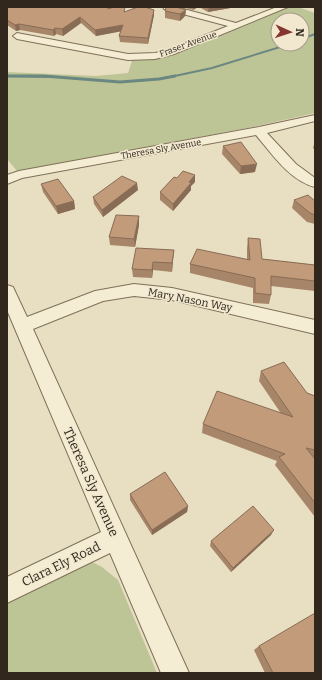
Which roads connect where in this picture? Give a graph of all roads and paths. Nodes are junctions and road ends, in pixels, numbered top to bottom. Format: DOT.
graph roads {
  1 [pos="167,7"];
  2 [pos="284,7"];
  3 [pos="237,26"];
  4 [pos="17,36"];
  5 [pos="315,118"];
  6 [pos="259,131"];
  7 [pos="7,180"];
  8 [pos="315,184"];
  9 [pos="7,291"];
  10 [pos="22,326"];
  11 [pos="315,327"];
  12 [pos="116,538"];
  13 [pos="7,590"];
  14 [pos="175,673"];
  1 -- 3 [label="street"];
  2 -- 3 [label="street, Fraser Avenue"];
  3 -- 4 [label="street, Fraser Avenue"];
  5 -- 6 [label="street, Theresa Sly Avenue"];
  6 -- 7 [label="street, Theresa Sly Avenue"];
  6 -- 8 [label="street"];
  9 -- 10 [label="street, Theresa Sly Avenue"];
  10 -- 11 [label="street, Mary Nason Way"];
  10 -- 12 [label="street, Theresa Sly Avenue"];
  12 -- 13 [label="street, Clara Ely Road"];
  12 -- 14 [label="street, Theresa Sly Avenue"];
}
